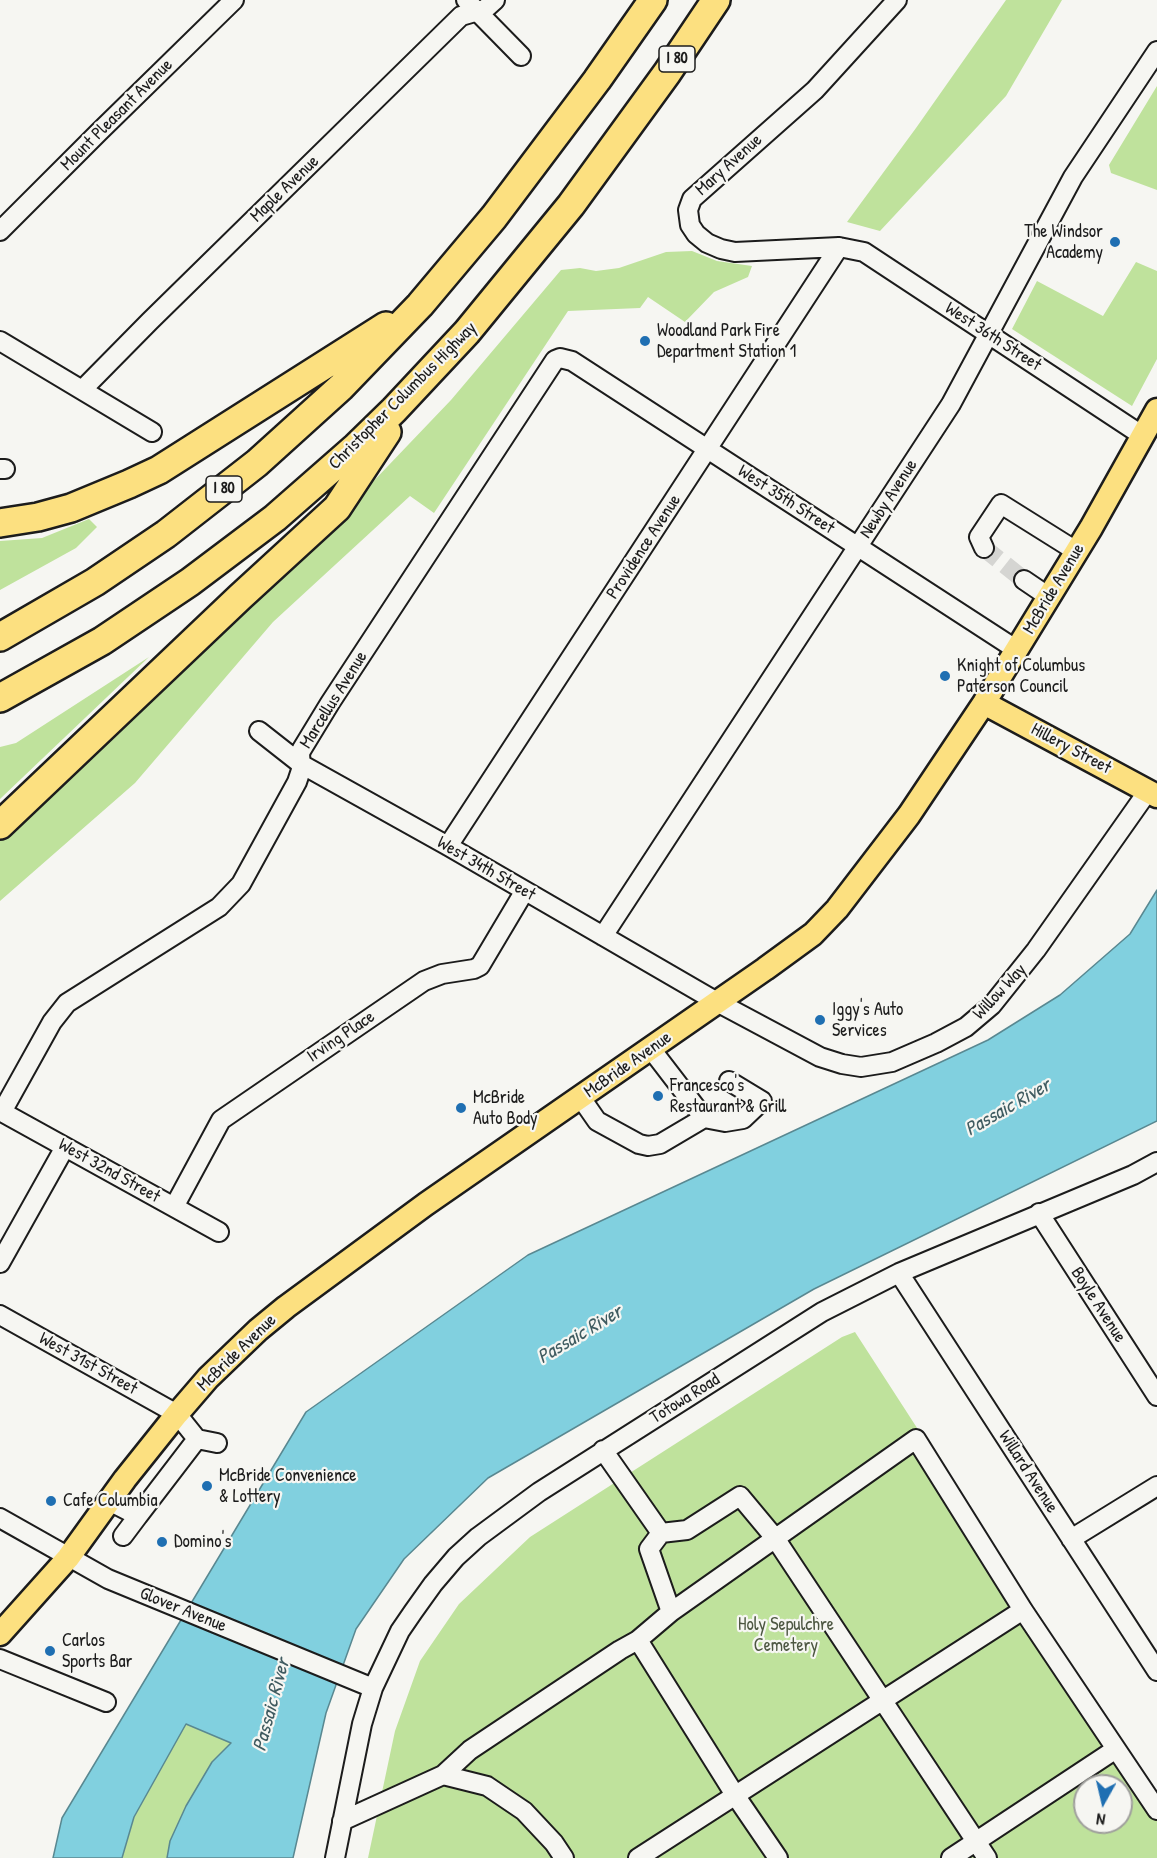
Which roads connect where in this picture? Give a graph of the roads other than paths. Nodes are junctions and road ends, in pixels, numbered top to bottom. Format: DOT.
graph roads {
  1 [pos="234,0"];
  2 [pos="495,0"];
  3 [pos="653,0"];
  4 [pos="716,0"];
  5 [pos="897,0"];
  6 [pos="472,5"];
  7 [pos="1157,51"];
  8 [pos="521,56"];
  9 [pos="0,231"];
  10 [pos="839,247"];
  11 [pos="420,305"];
  12 [pos="988,333"];
  13 [pos="0,341"];
  14 [pos="585,369"];
  15 [pos="416,387"];
  16 [pos="82,390"];
  17 [pos="1157,410"];
  18 [pos="152,432"];
  19 [pos="1143,436"];
  20 [pos="708,449"];
  21 [pos="0,523"];
  22 [pos="859,547"];
  23 [pos="984,548"];
  24 [pos="1076,551"];
  25 [pos="1024,580"];
  26 [pos="1049,597"];
  27 [pos="0,637"];
  28 [pos="1017,650"];
  29 [pos="0,698"];
  30 [pos="984,703"];
  31 [pos="259,731"];
  32 [pos="301,764"];
  33 [pos="1152,793"];
  34 [pos="0,825"];
  35 [pos="447,846"];
  36 [pos="524,892"];
  37 [pos="603,936"];
  38 [pos="717,1002"];
  39 [pos="651,1049"];
  40 [pos="729,1081"];
  41 [pos="581,1098"];
  42 [pos="1,1111"];
  43 [pos="704,1118"];
  44 [pos="65,1147"];
  45 [pos="1157,1162"];
  46 [pos="174,1207"];
  47 [pos="1039,1213"];
  48 [pos="219,1232"];
  49 [pos="0,1263"];
  50 [pos="899,1273"];
  51 [pos="0,1315"];
  52 [pos="1157,1396"];
  53 [pos="177,1414"];
  54 [pos="197,1439"];
  55 [pos="217,1443"];
  56 [pos="603,1450"];
  57 [pos="1157,1486"];
  58 [pos="110,1501"];
  59 [pos="138,1516"];
  60 [pos="0,1519"];
  61 [pos="661,1533"];
  62 [pos="123,1536"];
  63 [pos="775,1538"];
  64 [pos="1071,1539"];
  65 [pos="69,1558"];
  66 [pos="1023,1610"];
  67 [pos="671,1612"];
  68 [pos="0,1634"];
  69 [pos="638,1641"];
  70 [pos="0,1659"];
  71 [pos="1157,1671"];
  72 [pos="373,1688"];
  73 [pos="883,1701"];
  74 [pos="106,1702"];
  75 [pos="1116,1749"];
  76 [pos="443,1775"];
  77 [pos="735,1795"];
  78 [pos="1157,1809"];
  79 [pos="342,1821"];
  80 [pos="976,1842"];
  81 [pos="341,1856"];
  82 [pos="564,1858"];
  83 [pos="638,1858"];
  84 [pos="778,1858"];
  85 [pos="951,1858"];
  86 [pos="987,1858"];
  1 -- 9 [label="street, Mount Pleasant Avenue"];
  2 -- 6 [label="street, Maple Avenue"];
  3 -- 11 [label="highway, I 80"];
  4 -- 15 [label="highway, Christopher Columbus Highway / I 80"];
  5 -- 10 [label="street, Mary Avenue"];
  6 -- 8 [label="street"];
  6 -- 16 [label="street, Maple Avenue"];
  7 -- 12 [label="street, Newby Avenue"];
  10 -- 12 [label="street, West 36th Street"];
  10 -- 20 [label="street, Providence Avenue"];
  11 -- 21 [label="highway"];
  11 -- 27 [label="highway, I 80"];
  12 -- 19 [label="street, West 36th Street"];
  12 -- 22 [label="street, Newby Avenue"];
  13 -- 16 [label="street"];
  14 -- 20 [label="street, West 35th Street"];
  14 -- 32 [label="street, Marcellus Avenue"];
  15 -- 29 [label="highway, Christopher Columbus Highway / I 80"];
  15 -- 34 [label="highway"];
  16 -- 18 [label="street"];
  17 -- 19 [label="main road, McBride Avenue"];
  19 -- 24 [label="main road, McBride Avenue"];
  20 -- 22 [label="street, West 35th Street"];
  20 -- 35 [label="street, Providence Avenue"];
  22 -- 28 [label="street, West 35th Street"];
  22 -- 37 [label="street, Newby Avenue"];
  23 -- 24 [label="street"];
  24 -- 26 [label="main road, McBride Avenue"];
  25 -- 26 [label="street"];
  26 -- 28 [label="main road, McBride Avenue"];
  28 -- 30 [label="main road, McBride Avenue"];
  30 -- 33 [label="main road, Hillery Street"];
  30 -- 38 [label="main road, McBride Avenue"];
  31 -- 32 [label="street, West 34th Street"];
  32 -- 35 [label="street, West 34th Street"];
  32 -- 42 [label="street, Marcellus Avenue"];
  33 -- 38 [label="street, Willow Way"];
  35 -- 36 [label="street, West 34th Street"];
  36 -- 37 [label="street, West 34th Street"];
  36 -- 46 [label="street, Irving Place"];
  37 -- 38 [label="street, West 34th Street"];
  38 -- 39 [label="main road, McBride Avenue"];
  39 -- 41 [label="main road, McBride Avenue"];
  39 -- 43 [label="street"];
  40 -- 43 [label="street"];
  41 -- 43 [label="street"];
  41 -- 53 [label="main road, McBride Avenue"];
  42 -- 44 [label="street, West 32nd Street"];
  44 -- 46 [label="street, West 32nd Street"];
  44 -- 49 [label="street"];
  45 -- 47 [label="street, Totowa Road"];
  46 -- 48 [label="street, West 32nd Street"];
  47 -- 50 [label="street, Totowa Road"];
  47 -- 52 [label="street, Boyle Avenue"];
  50 -- 56 [label="street, Totowa Road"];
  50 -- 64 [label="street, Willard Avenue"];
  51 -- 53 [label="street, West 31st Street"];
  53 -- 54 [label="street"];
  53 -- 58 [label="main road, McBride Avenue"];
  54 -- 55 [label="street"];
  54 -- 59 [label="street"];
  56 -- 61 [label="street"];
  56 -- 72 [label="street, Totowa Road"];
  57 -- 64 [label="street"];
  58 -- 59 [label="street"];
  58 -- 65 [label="main road, McBride Avenue"];
  59 -- 62 [label="street"];
  60 -- 65 [label="street, Glover Avenue"];
  61 -- 63 [label="street"];
  61 -- 67 [label="street"];
  63 -- 66 [label="street"];
  63 -- 67 [label="street"];
  63 -- 73 [label="street"];
  64 -- 71 [label="street, Willard Avenue"];
  65 -- 68 [label="main road, McBride Avenue"];
  65 -- 72 [label="street, Glover Avenue"];
  66 -- 73 [label="street"];
  66 -- 75 [label="street"];
  67 -- 69 [label="street"];
  69 -- 76 [label="street"];
  69 -- 77 [label="street"];
  70 -- 74 [label="street"];
  72 -- 79 [label="street, Totowa Road"];
  73 -- 77 [label="street"];
  73 -- 80 [label="street"];
  75 -- 78 [label="street"];
  75 -- 80 [label="street"];
  76 -- 79 [label="street"];
  76 -- 82 [label="street"];
  77 -- 83 [label="street"];
  77 -- 84 [label="street"];
  79 -- 81 [label="street, Totowa Road"];
  80 -- 85 [label="street"];
  80 -- 86 [label="street"];
}
